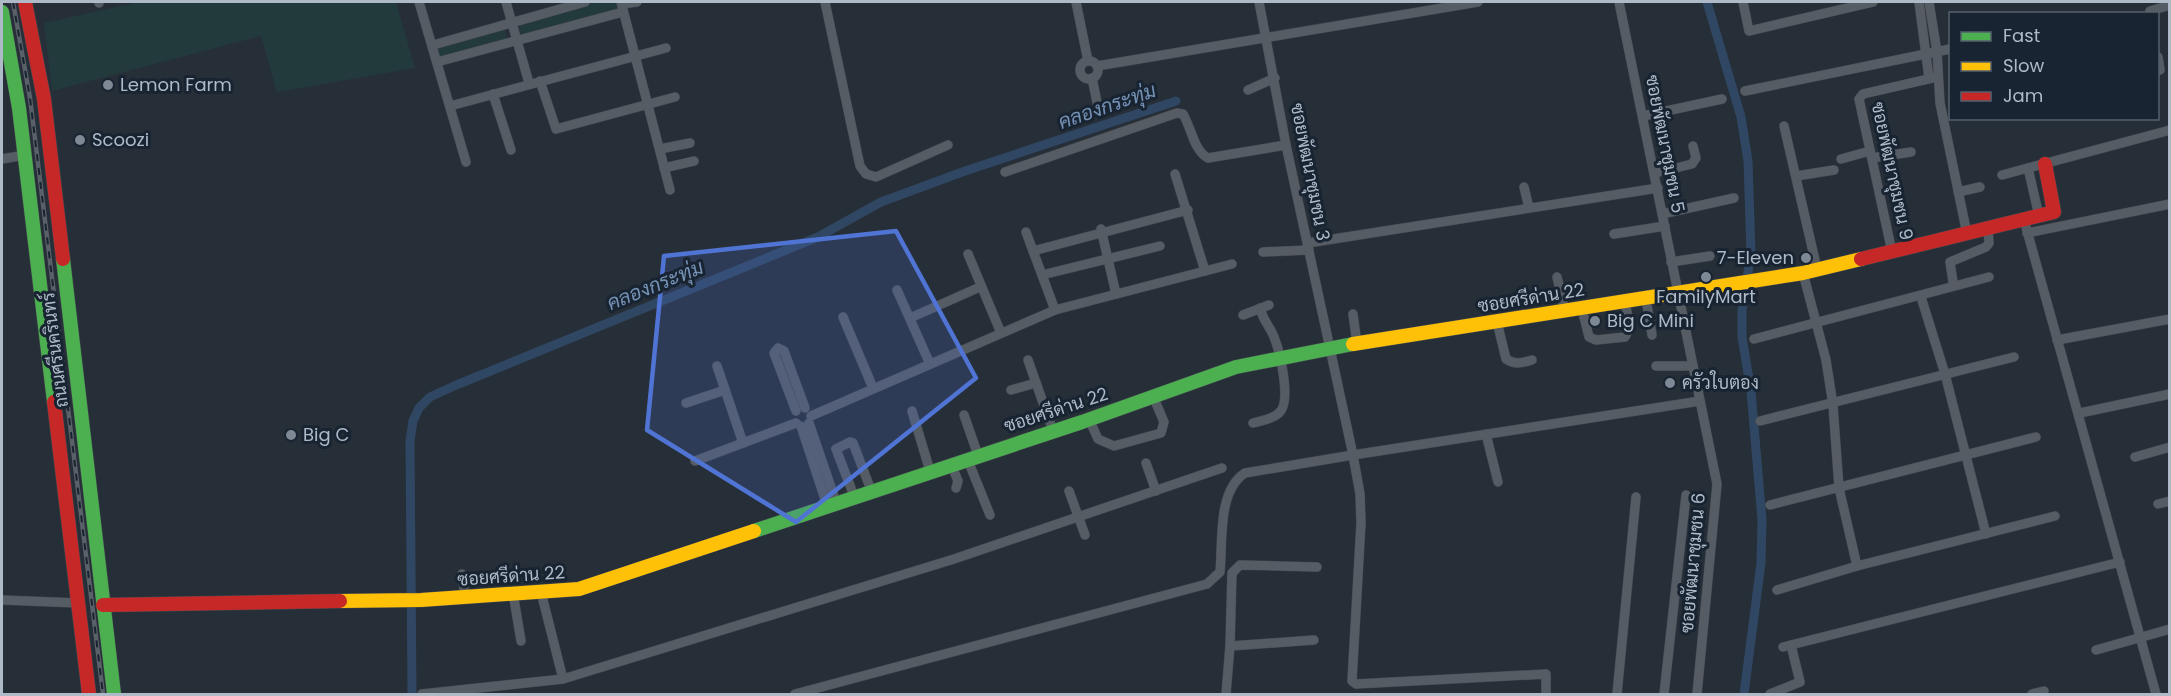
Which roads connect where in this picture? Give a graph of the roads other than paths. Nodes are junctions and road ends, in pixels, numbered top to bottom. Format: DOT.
graph roads {
  1 [pos="26,2"];
  2 [pos="419,2"];
  3 [pos="506,2"];
  4 [pos="585,2"];
  5 [pos="637,2"];
  6 [pos="825,2"];
  7 [pos="1076,2"];
  8 [pos="1259,2"];
  9 [pos="1478,2"];
  10 [pos="1619,2"];
  11 [pos="1743,2"];
  12 [pos="1873,2"];
  13 [pos="1918,2"];
  14 [pos="1929,2"];
  15 [pos="2169,5"];
  16 [pos="622,6"];
  17 [pos="2150,9"];
  18 [pos="2,12"];
  19 [pos="513,22"];
  20 [pos="1266,37"];
  21 [pos="518,40"];
  22 [pos="433,45"];
  23 [pos="666,48"];
  24 [pos="1949,50"];
  25 [pos="1932,52"];
  26 [pos="634,55"];
  27 [pos="1088,61"];
  28 [pos="437,62"];
  29 [pos="1097,66"];
  30 [pos="7,75"];
  31 [pos="1933,77"];
  32 [pos="1092,78"];
  33 [pos="1275,78"];
  34 [pos="540,81"];
  35 [pos="529,83"];
  36 [pos="1248,90"];
  37 [pos="1745,91"];
  38 [pos="493,94"];
  39 [pos="675,97"];
  40 [pos="1722,99"];
  41 [pos="1949,100"];
  42 [pos="1940,103"];
  43 [pos="648,104"];
  44 [pos="450,106"];
  45 [pos="1098,107"];
  46 [pos="1643,116"];
  47 [pos="1784,126"];
  48 [pos="2169,130"];
  49 [pos="690,143"];
  50 [pos="1286,144"];
  51 [pos="948,145"];
  52 [pos="1693,146"];
  53 [pos="660,149"];
  54 [pos="511,150"];
  55 [pos="1911,152"];
  56 [pos="25,155"];
  57 [pos="1871,155"];
  58 [pos="2,159"];
  59 [pos="1841,159"];
  60 [pos="694,161"];
  61 [pos="466,162"];
  62 [pos="2045,164"];
  63 [pos="664,168"];
  64 [pos="2028,168"];
  65 [pos="1834,170"];
  66 [pos="1005,172"];
  67 [pos="1654,173"];
  68 [pos="1175,174"];
  69 [pos="2002,175"];
  70 [pos="1796,176"];
  71 [pos="1524,187"];
  72 [pos="1980,187"];
  73 [pos="1658,188"];
  74 [pos="670,190"];
  75 [pos="1958,192"];
  76 [pos="1734,198"];
  77 [pos="2169,204"];
  78 [pos="1529,208"];
  79 [pos="1188,210"];
  80 [pos="1662,213"];
  81 [pos="2040,216"];
  82 [pos="1665,226"];
  83 [pos="2026,226"];
  84 [pos="1988,229"];
  85 [pos="1026,232"];
  86 [pos="1101,232"];
  87 [pos="1614,234"];
  88 [pos="1967,234"];
  89 [pos="1160,246"];
  90 [pos="1308,246"];
  91 [pos="1033,251"];
  92 [pos="1263,252"];
  93 [pos="1892,252"];
  94 [pos="968,254"];
  95 [pos="1710,256"];
  96 [pos="1108,259"];
  97 [pos="1671,262"];
  98 [pos="1232,264"];
  99 [pos="1817,269"];
  100 [pos="1205,271"];
  101 [pos="1803,273"];
  102 [pos="1042,275"];
  103 [pos="1557,277"];
  104 [pos="1989,277"];
  105 [pos="1953,282"];
  106 [pos="980,286"];
  107 [pos="897,290"];
  108 [pos="1116,294"];
  109 [pos="1677,294"];
  110 [pos="1921,297"];
  111 [pos="1646,299"];
  112 [pos="1625,302"];
  113 [pos="1582,309"];
  114 [pos="1055,310"];
  115 [pos="1565,311"];
  116 [pos="1353,314"];
  117 [pos="1243,315"];
  118 [pos="843,317"];
  119 [pos="910,318"];
  120 [pos="2169,319"];
  121 [pos="1497,322"];
  122 [pos="1816,325"];
  123 [pos="1001,333"];
  124 [pos="1652,335"];
  125 [pos="1754,339"];
  126 [pos="2058,340"];
  127 [pos="1357,344"];
  128 [pos="1329,348"];
  129 [pos="2014,357"];
  130 [pos="1279,358"];
  131 [pos="1028,360"];
  132 [pos="1532,360"];
  133 [pos="930,364"];
  134 [pos="717,366"];
  135 [pos="1656,366"];
  136 [pos="1693,366"];
  137 [pos="1945,374"];
  138 [pos="1036,383"];
  139 [pos="873,388"];
  140 [pos="725,390"];
  141 [pos="1011,390"];
  142 [pos="2169,394"];
  143 [pos="1153,396"];
  144 [pos="1700,401"];
  145 [pos="686,403"];
  146 [pos="1833,405"];
  147 [pos="912,411"];
  148 [pos="2079,413"];
  149 [pos="964,415"];
  150 [pos="803,418"];
  151 [pos="1089,419"];
  152 [pos="1760,421"];
  153 [pos="1253,423"];
  154 [pos="1053,431"];
  155 [pos="1486,435"];
  156 [pos="2036,437"];
  157 [pos="743,443"];
  158 [pos="2169,447"];
  159 [pos="1966,454"];
  160 [pos="1353,455"];
  161 [pos="973,457"];
  162 [pos="2135,457"];
  163 [pos="695,460"];
  164 [pos="1146,463"];
  165 [pos="951,464"];
  166 [pos="1222,468"];
  167 [pos="930,471"];
  168 [pos="1498,482"];
  169 [pos="956,488"];
  170 [pos="1839,488"];
  171 [pos="871,490"];
  172 [pos="1156,490"];
  173 [pos="1069,491"];
  174 [pos="1686,495"];
  175 [pos="854,496"];
  176 [pos="1636,497"];
  177 [pos="2169,501"];
  178 [pos="832,503"];
  179 [pos="2158,504"];
  180 [pos="1770,505"];
  181 [pos="990,515"];
  182 [pos="2055,516"];
  183 [pos="1078,517"];
  184 [pos="1986,534"];
  185 [pos="1085,535"];
  186 [pos="2120,562"];
  187 [pos="1857,566"];
  188 [pos="1317,567"];
  189 [pos="462,574"];
  190 [pos="1777,590"];
  191 [pos="540,592"];
  192 [pos="513,593"];
  193 [pos="465,597"];
  194 [pos="2,600"];
  195 [pos="78,603"];
  196 [pos="102,605"];
  197 [pos="2169,629"];
  198 [pos="2141,638"];
  199 [pos="1314,640"];
  200 [pos="520,641"];
  201 [pos="1230,646"];
  202 [pos="2096,650"];
  203 [pos="562,679"];
  204 [pos="2044,692"];
  205 [pos="89,694"];
  206 [pos="114,694"];
  207 [pos="422,694"];
  208 [pos="795,694"];
  209 [pos="1226,694"];
  210 [pos="1546,694"];
  211 [pos="1617,694"];
  212 [pos="1664,694"];
  213 [pos="1696,694"];
  214 [pos="1770,694"];
  215 [pos="2032,694"];
  216 [pos="2156,694"];
  1 -- 196 [label="street, ถนนศรีนครินทร์"];
  2 -- 22 [label="street"];
  3 -- 19 [label="street"];
  4 -- 19 [label="street"];
  5 -- 16 [label="street"];
  6 -- 51 [label="street"];
  7 -- 27 [label="street"];
  8 -- 20 [label="street, ซอยพัฒนาชุมชน 3"];
  9 -- 20 [label="street"];
  10 -- 46 [label="street, ซอยพัฒนาชุมชน 5"];
  11 -- 12 [label="street"];
  13 -- 25 [label="street"];
  14 -- 25 [label="street"];
  15 -- 17 [label="street"];
  16 -- 21 [label="street"];
  16 -- 26 [label="street"];
  18 -- 30 [label="street, ถนนศรีนครินทร์"];
  19 -- 21 [label="street"];
  19 -- 22 [label="street"];
  20 -- 29 [label="street"];
  20 -- 33 [label="street, ซอยพัฒนาชุมชน 3"];
  21 -- 28 [label="street"];
  21 -- 35 [label="street"];
  22 -- 28 [label="street"];
  23 -- 26 [label="street"];
  24 -- 25 [label="street"];
  25 -- 31 [label="street"];
  25 -- 37 [label="street"];
  26 -- 34 [label="street"];
  26 -- 43 [label="street"];
  27 -- 29 [label="street"];
  27 -- 32 [label="street"];
  28 -- 44 [label="street"];
  29 -- 32 [label="street"];
  30 -- 56 [label="street, ถนนศรีนครินทร์"];
  31 -- 42 [label="street"];
  31 -- 57 [label="street, ซอยพัฒนาชุมชน 9"];
  32 -- 45 [label="street"];
  33 -- 36 [label="street"];
  33 -- 50 [label="street, ซอยพัฒนาชุมชน 3"];
  34 -- 35 [label="street"];
  34 -- 43 [label="street"];
  35 -- 38 [label="street"];
  38 -- 44 [label="street"];
  38 -- 54 [label="street"];
  39 -- 43 [label="street"];
  40 -- 46 [label="street"];
  41 -- 42 [label="street"];
  42 -- 75 [label="street"];
  43 -- 53 [label="street"];
  44 -- 61 [label="street"];
  46 -- 67 [label="street, ซอยพัฒนาชุมชน 5"];
  47 -- 70 [label="street"];
  48 -- 62 [label="street"];
  49 -- 53 [label="street"];
  50 -- 66 [label="street"];
  50 -- 90 [label="street, ซอยพัฒนาชุมชน 3"];
  52 -- 67 [label="street"];
  53 -- 63 [label="street"];
  55 -- 57 [label="street"];
  56 -- 58 [label="street"];
  56 -- 195 [label="street, ถนนศรีนครินทร์"];
  57 -- 59 [label="street"];
  57 -- 93 [label="street, ซอยพัฒนาชุมชน 9"];
  60 -- 63 [label="street"];
  62 -- 64 [label="street"];
  62 -- 81 [label="street"];
  63 -- 74 [label="street"];
  64 -- 69 [label="street"];
  64 -- 81 [label="street"];
  65 -- 70 [label="street"];
  67 -- 73 [label="street, ซอยพัฒนาชุมชน 5"];
  68 -- 79 [label="street"];
  70 -- 99 [label="street"];
  71 -- 78 [label="street"];
  72 -- 75 [label="street"];
  73 -- 78 [label="street"];
  73 -- 80 [label="street, ซอยพัฒนาชุมชน 5"];
  75 -- 88 [label="street"];
  76 -- 80 [label="street"];
  77 -- 83 [label="street"];
  78 -- 90 [label="street"];
  79 -- 86 [label="street"];
  79 -- 100 [label="street"];
  80 -- 82 [label="street, ซอยพัฒนาชุมชน 5"];
  81 -- 83 [label="street, ซอยศรีด่าน 22"];
  82 -- 87 [label="street"];
  82 -- 97 [label="street, ซอยพัฒนาชุมชน 5"];
  83 -- 84 [label="street, ซอยศรีด่าน 22"];
  83 -- 126 [label="street"];
  84 -- 88 [label="street, ซอยศรีด่าน 22"];
  84 -- 105 [label="street"];
  85 -- 91 [label="street"];
  86 -- 91 [label="street"];
  86 -- 96 [label="street"];
  88 -- 93 [label="street, ซอยศรีด่าน 22"];
  89 -- 96 [label="street"];
  90 -- 92 [label="street"];
  90 -- 128 [label="street, ซอยพัฒนาชุมชน 3"];
  91 -- 102 [label="street"];
  93 -- 99 [label="street, ซอยศรีด่าน 22"];
  94 -- 106 [label="street"];
  95 -- 97 [label="street"];
  96 -- 102 [label="street"];
  96 -- 108 [label="street"];
  97 -- 109 [label="street, ซอยพัฒนาชุมชน 5"];
  98 -- 100 [label="street"];
  99 -- 101 [label="street, ซอยศรีด่าน 22"];
  100 -- 108 [label="street"];
  101 -- 109 [label="street, ซอยศรีด่าน 22"];
  101 -- 122 [label="street"];
  102 -- 114 [label="street"];
  103 -- 115 [label="street"];
  104 -- 110 [label="street"];
  106 -- 119 [label="street"];
  106 -- 123 [label="street"];
  107 -- 119 [label="street"];
  108 -- 114 [label="street"];
  109 -- 111 [label="street, ซอยศรีด่าน 22"];
  109 -- 136 [label="street, ซอยพัฒนาชุมชน 6"];
  110 -- 122 [label="street"];
  110 -- 137 [label="street"];
  111 -- 112 [label="street, ซอยศรีด่าน 22"];
  111 -- 124 [label="street"];
  112 -- 113 [label="street, ซอยศรีด่าน 22"];
  112 -- 113 [label="street"];
  113 -- 115 [label="street, ซอยศรีด่าน 22"];
  114 -- 123 [label="street"];
  115 -- 121 [label="street, ซอยศรีด่าน 22"];
  116 -- 127 [label="street"];
  117 -- 130 [label="street"];
  118 -- 139 [label="street"];
  119 -- 133 [label="street"];
  120 -- 126 [label="street"];
  121 -- 127 [label="street, ซอยศรีด่าน 22"];
  121 -- 132 [label="street"];
  122 -- 125 [label="street"];
  122 -- 146 [label="street"];
  123 -- 133 [label="street"];
  126 -- 148 [label="street"];
  127 -- 128 [label="street, ซอยศรีด่าน 22"];
  128 -- 130 [label="street, ซอยศรีด่าน 22"];
  128 -- 160 [label="street, ซอยพัฒนาชุมชน 3"];
  129 -- 137 [label="street"];
  130 -- 143 [label="street, ซอยศรีด่าน 22"];
  130 -- 153 [label="street"];
  131 -- 138 [label="street"];
  133 -- 139 [label="street"];
  134 -- 140 [label="street"];
  135 -- 136 [label="street"];
  136 -- 144 [label="street, ซอยพัฒนาชุมชน 6"];
  137 -- 146 [label="street"];
  137 -- 159 [label="street"];
  138 -- 141 [label="street"];
  138 -- 154 [label="street"];
  139 -- 150 [label="street"];
  140 -- 145 [label="street"];
  140 -- 157 [label="street"];
  142 -- 148 [label="street"];
  143 -- 151 [label="street, ซอยศรีด่าน 22"];
  143 -- 151 [label="street"];
  144 -- 155 [label="street"];
  144 -- 213 [label="street, ซอยพัฒนาชุมชน 6"];
  146 -- 152 [label="street"];
  146 -- 170 [label="street"];
  147 -- 167 [label="street"];
  148 -- 186 [label="street"];
  149 -- 161 [label="street"];
  150 -- 150 [label="street"];
  150 -- 157 [label="street"];
  150 -- 178 [label="street"];
  151 -- 154 [label="street, ซอยศรีด่าน 22"];
  154 -- 161 [label="street, ซอยศรีด่าน 22"];
  155 -- 160 [label="street"];
  155 -- 168 [label="street"];
  156 -- 159 [label="street"];
  157 -- 163 [label="street"];
  158 -- 162 [label="street"];
  159 -- 170 [label="street"];
  159 -- 184 [label="street"];
  160 -- 208 [label="street"];
  160 -- 210 [label="street, ซอยพัฒนาชุมชน 3"];
  161 -- 165 [label="street, ซอยศรีด่าน 22"];
  161 -- 181 [label="street"];
  164 -- 172 [label="street"];
  165 -- 167 [label="street, ซอยศรีด่าน 22"];
  165 -- 169 [label="street"];
  166 -- 172 [label="street"];
  167 -- 171 [label="street, ซอยศรีด่าน 22"];
  170 -- 180 [label="street"];
  170 -- 187 [label="street"];
  171 -- 175 [label="street, ซอยศรีด่าน 22"];
  171 -- 175 [label="street"];
  172 -- 183 [label="street"];
  173 -- 183 [label="street"];
  174 -- 212 [label="street"];
  175 -- 178 [label="street, ซอยศรีด่าน 22"];
  176 -- 211 [label="street"];
  177 -- 179 [label="street"];
  178 -- 191 [label="street, ซอยศรีด่าน 22"];
  182 -- 184 [label="street"];
  183 -- 185 [label="street"];
  183 -- 203 [label="street"];
  184 -- 187 [label="street"];
  186 -- 198 [label="street"];
  186 -- 214 [label="street"];
  187 -- 190 [label="street"];
  188 -- 201 [label="street"];
  189 -- 193 [label="street"];
  191 -- 192 [label="street, ซอยศรีด่าน 22"];
  191 -- 203 [label="street"];
  192 -- 193 [label="street, ซอยศรีด่าน 22"];
  192 -- 200 [label="street"];
  193 -- 196 [label="street, ซอยศรีด่าน 22"];
  194 -- 195 [label="street"];
  195 -- 205 [label="street, ถนนศรีนครินทร์"];
  196 -- 206 [label="street, ถนนศรีนครินทร์"];
  197 -- 198 [label="street"];
  198 -- 202 [label="street"];
  198 -- 216 [label="street"];
  199 -- 201 [label="street"];
  201 -- 209 [label="street"];
  203 -- 207 [label="street"];
  204 -- 215 [label="street"];
}
